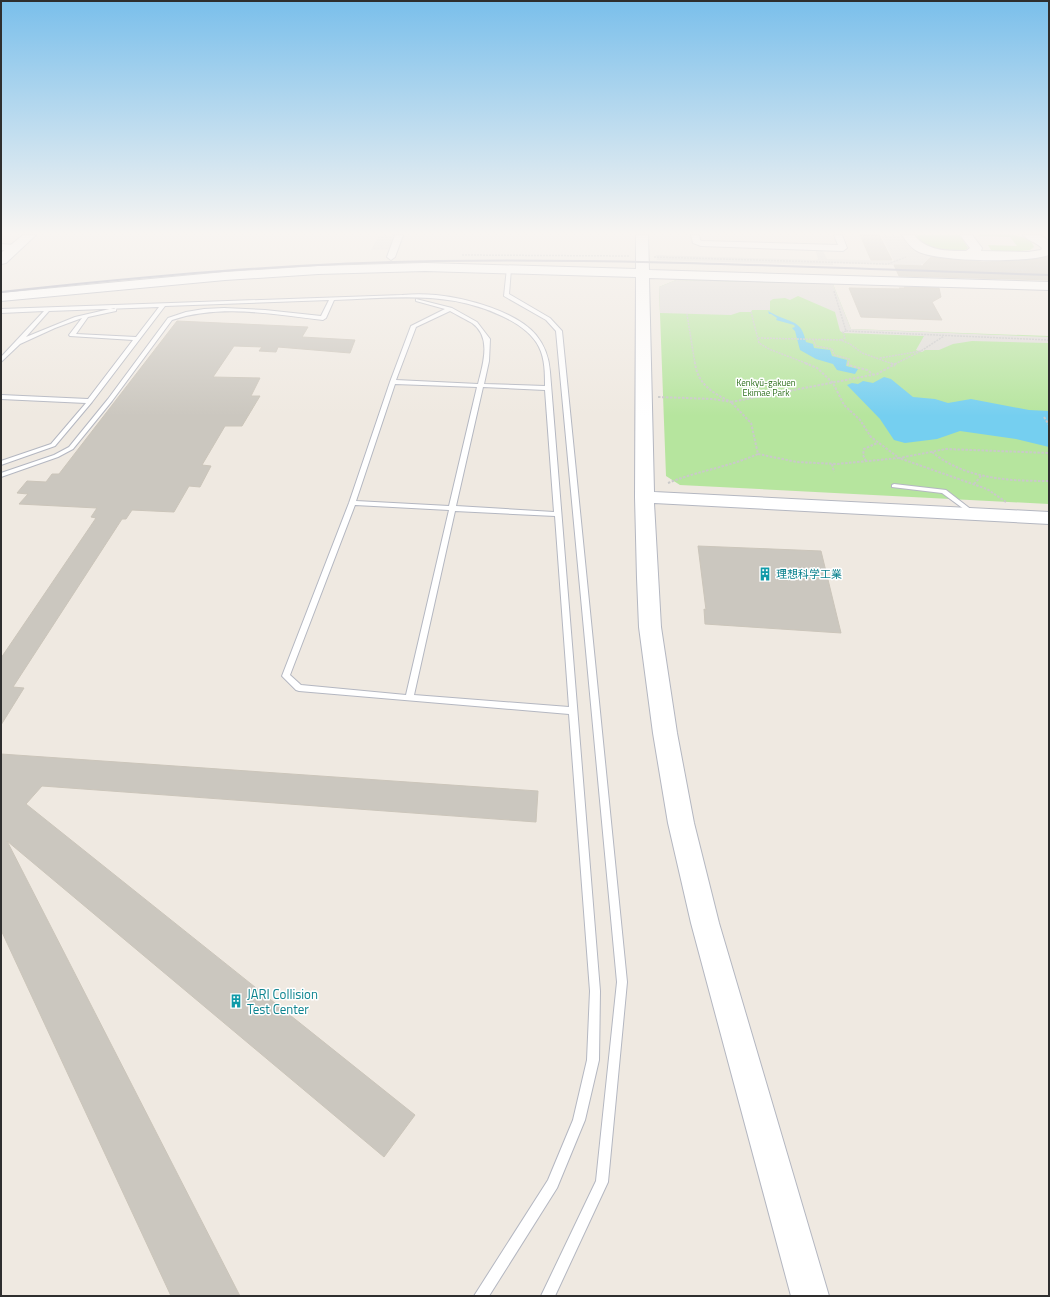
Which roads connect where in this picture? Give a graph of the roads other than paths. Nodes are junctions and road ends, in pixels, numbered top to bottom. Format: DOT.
graph roads {
  1 [pos="16,296"];
  2 [pos="402,296"];
  3 [pos="507,296"];
  4 [pos="643,296"];
  5 [pos="1,297"];
  6 [pos="333,298"];
  7 [pos="163,304"];
  8 [pos="48,309"];
  9 [pos="450,309"];
  10 [pos="1,311"];
  11 [pos="87,316"];
  12 [pos="137,339"];
  13 [pos="18,343"];
  14 [pos="1,360"];
  15 [pos="393,382"];
  16 [pos="481,386"];
  17 [pos="548,388"];
  18 [pos="1,397"];
  19 [pos="90,401"];
  20 [pos="1,463"];
  21 [pos="1,475"];
  22 [pos="894,486"];
  23 [pos="644,497"];
  24 [pos="352,503"];
  25 [pos="454,510"];
  26 [pos="558,514"];
  27 [pos="974,514"];
  28 [pos="1049,518"];
  29 [pos="410,698"];
  30 [pos="572,711"];
  31 [pos="481,1296"];
  32 [pos="548,1296"];
  33 [pos="810,1296"];
  1 -- 5 [label="street"];
  2 -- 6 [label="lane"];
  2 -- 9 [label="lane"];
  2 -- 17 [label="lane"];
  3 -- 32 [label="lane"];
  4 -- 23 [label="street"];
  6 -- 7 [label="lane"];
  6 -- 21 [label="lane"];
  7 -- 8 [label="lane"];
  7 -- 11 [label="lane"];
  7 -- 12 [label="lane"];
  8 -- 10 [label="lane"];
  8 -- 13 [label="lane"];
  9 -- 15 [label="lane"];
  9 -- 16 [label="lane"];
  11 -- 12 [label="lane"];
  11 -- 13 [label="lane"];
  12 -- 19 [label="lane"];
  13 -- 14 [label="lane"];
  15 -- 16 [label="lane"];
  15 -- 24 [label="lane"];
  16 -- 17 [label="lane"];
  16 -- 25 [label="lane"];
  17 -- 26 [label="lane"];
  18 -- 19 [label="lane"];
  19 -- 20 [label="lane"];
  22 -- 27 [label="lane"];
  23 -- 27 [label="street"];
  23 -- 33 [label="street"];
  24 -- 25 [label="lane"];
  24 -- 29 [label="lane"];
  25 -- 26 [label="lane"];
  25 -- 29 [label="lane"];
  26 -- 30 [label="lane"];
  27 -- 28 [label="street"];
  29 -- 30 [label="lane"];
  30 -- 31 [label="lane"];
}
